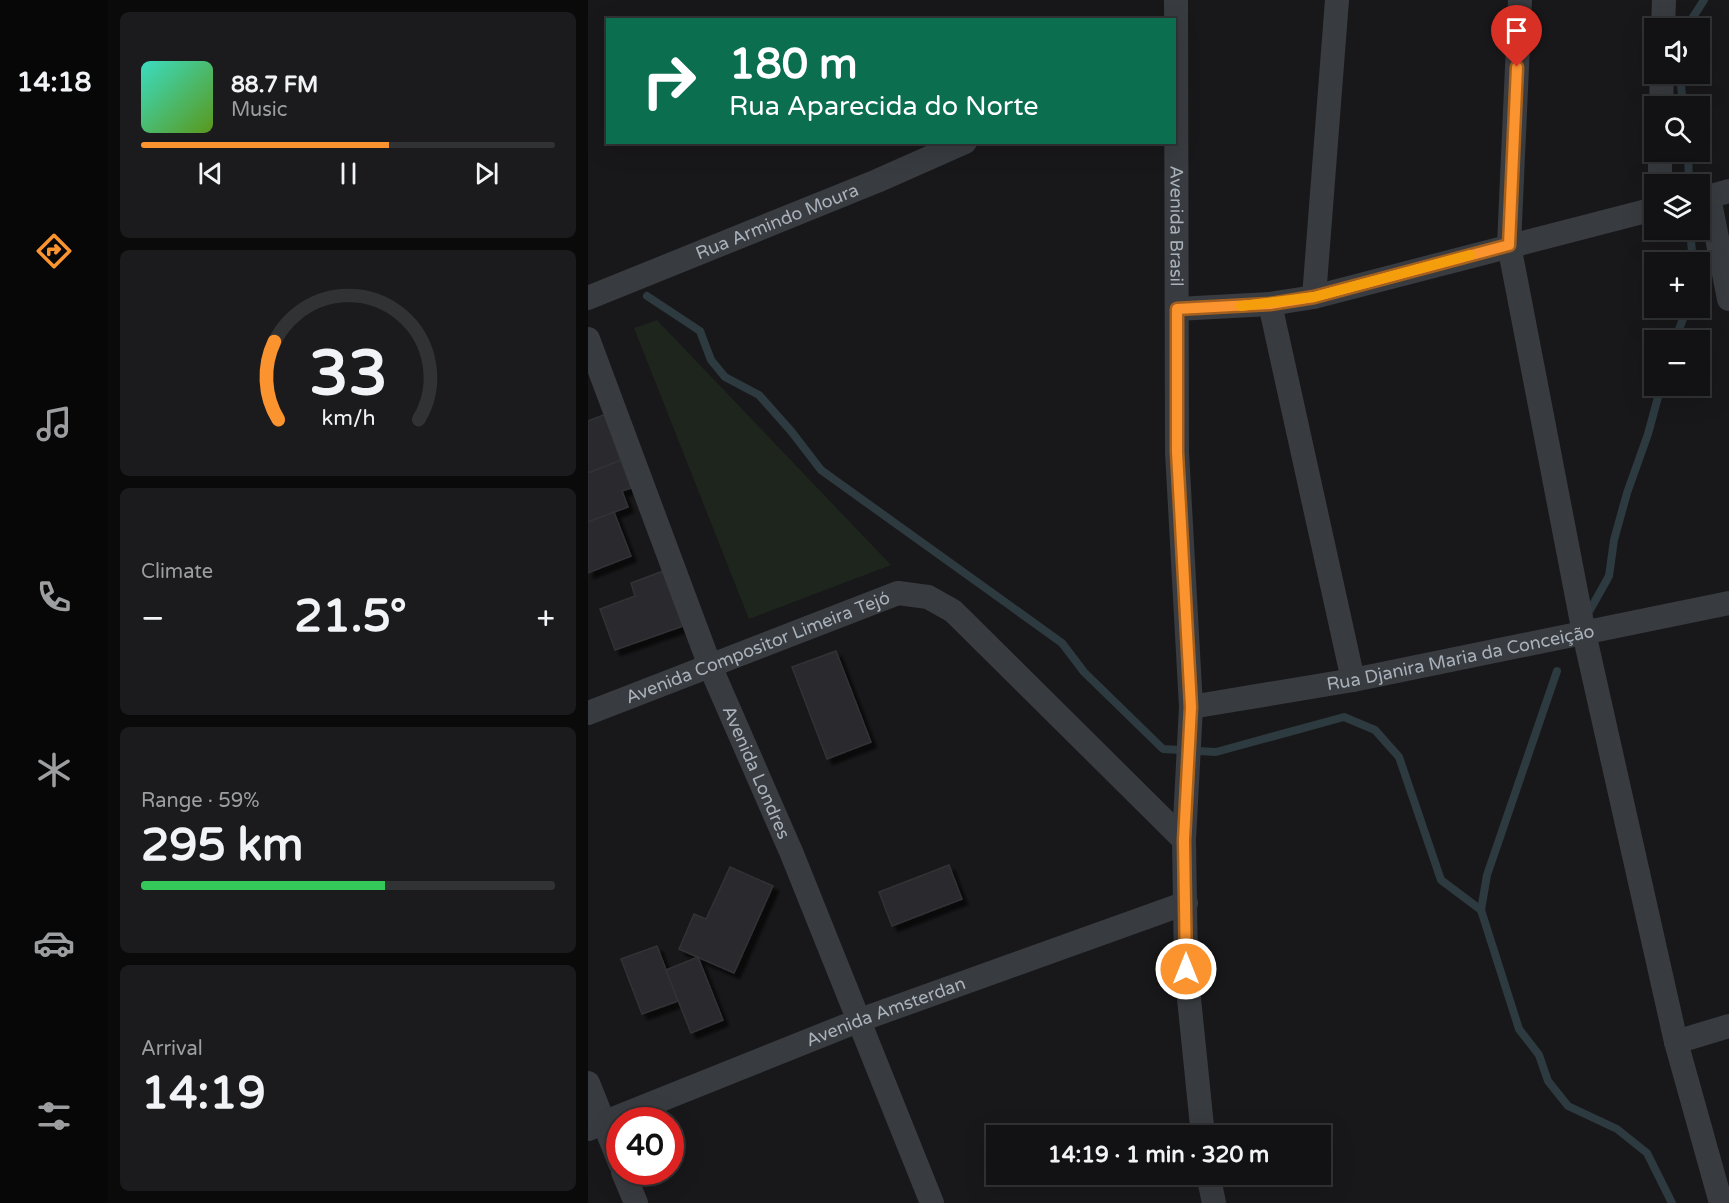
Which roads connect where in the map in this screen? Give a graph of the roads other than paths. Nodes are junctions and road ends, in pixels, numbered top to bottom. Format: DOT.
graph roads {
  1 [pos="1176,0"];
  2 [pos="1337,0"];
  3 [pos="1520,0"];
  4 [pos="1664,0"];
  5 [pos="1663,18"];
  6 [pos="1176,50"];
  7 [pos="960,144"];
  8 [pos="1712,196"];
  9 [pos="1644,211"];
  10 [pos="1509,245"];
  11 [pos="1314,297"];
  12 [pos="588,298"];
  13 [pos="1729,299"];
  14 [pos="1270,304"];
  15 [pos="1177,309"];
  16 [pos="588,339"];
  17 [pos="1729,603"];
  18 [pos="1584,633"];
  19 [pos="710,666"];
  20 [pos="1353,680"];
  21 [pos="1191,707"];
  22 [pos="588,713"];
  23 [pos="1184,840"];
  24 [pos="1186,903"];
  25 [pos="860,1020"];
  26 [pos="1729,1026"];
  27 [pos="1676,1042"];
  28 [pos="588,1083"];
  29 [pos="1202,1125"];
  30 [pos="595,1126"];
  31 [pos="606,1142"];
  32 [pos="628,1185"];
  33 [pos="1210,1185"];
  34 [pos="636,1203"];
  35 [pos="932,1203"];
  36 [pos="1214,1203"];
  37 [pos="1721,1203"];
  1 -- 6 [label="street, Avenida Brasil"];
  2 -- 11 [label="street"];
  3 -- 10 [label="street"];
  4 -- 5 [label="street"];
  6 -- 15 [label="street, Avenida Brasil"];
  7 -- 12 [label="street, Rua Armindo Moura"];
  8 -- 13 [label="street"];
  9 -- 10 [label="street"];
  10 -- 11 [label="street"];
  10 -- 18 [label="street"];
  11 -- 14 [label="street"];
  14 -- 15 [label="street"];
  14 -- 20 [label="street"];
  15 -- 21 [label="street, Avenida Brasil"];
  16 -- 19 [label="street, Avenida Londres"];
  17 -- 18 [label="street, Rua Djanira Maria da Conceição"];
  18 -- 20 [label="street, Rua Djanira Maria da Conceição"];
  18 -- 27 [label="street"];
  19 -- 22 [label="street, Avenida Compositor Limeira Tejó"];
  19 -- 23 [label="street, Avenida Compositor Limeira Tejó"];
  19 -- 25 [label="street, Avenida Londres"];
  20 -- 21 [label="street, Rua Djanira Maria da Conceição"];
  21 -- 23 [label="street, Avenida Brasil"];
  23 -- 24 [label="street, Avenida Brasil"];
  24 -- 25 [label="street, Avenida Amsterdan"];
  24 -- 29 [label="street, Avenida Brasil"];
  25 -- 30 [label="street, Avenida Amsterdan"];
  25 -- 35 [label="street, Avenida Londres"];
  26 -- 27 [label="street"];
  27 -- 37 [label="street"];
  28 -- 30 [label="street"];
  30 -- 31 [label="street"];
  32 -- 34 [label="street"];
  33 -- 36 [label="street"];
}
